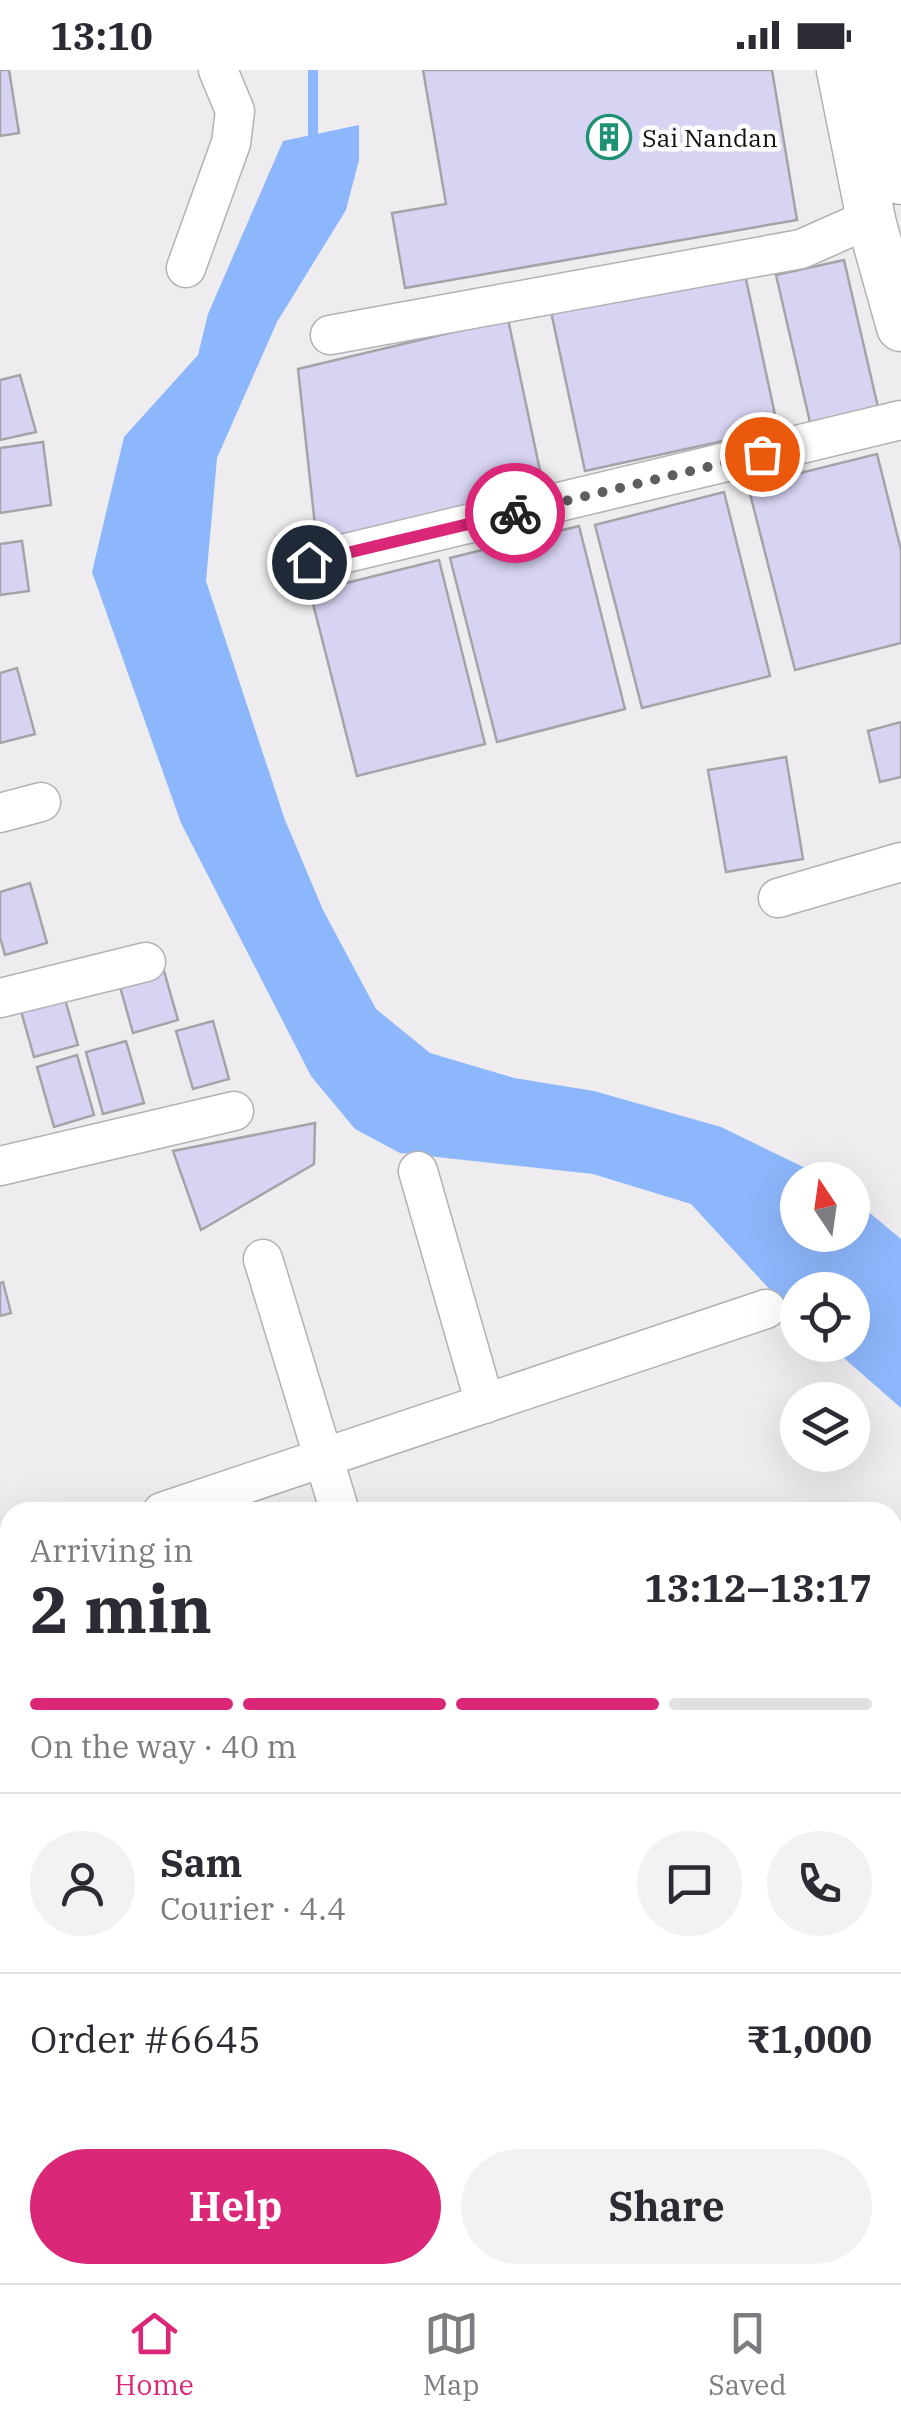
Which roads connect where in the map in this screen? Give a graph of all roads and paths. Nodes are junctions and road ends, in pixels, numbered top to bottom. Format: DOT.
graph roads {
  1 [pos="218,70"];
  2 [pos="842,70"];
  3 [pos="878,70"];
  4 [pos="884,193"];
  5 [pos="186,268"];
  6 [pos="901,327"];
  7 [pos="330,335"];
  8 [pos="901,420"];
  9 [pos="309,562"];
  10 [pos="41,802"];
  11 [pos="0,812"];
  12 [pos="901,862"];
  13 [pos="778,898"];
  14 [pos="146,962"];
  15 [pos="0,998"];
  16 [pos="234,1111"];
  17 [pos="0,1166"];
  18 [pos="418,1171"];
  19 [pos="263,1259"];
  20 [pos="766,1309"];
  21 [pos="485,1404"];
  22 [pos="324,1459"];
  23 [pos="193,1502"];
  24 [pos="337,1502"];
  1 -- 5 [label="street"];
  2 -- 4 [label="main road"];
  3 -- 4 [label="main road"];
  4 -- 6 [label="main road"];
  4 -- 7 [label="street"];
  8 -- 9 [label="street"];
  10 -- 11 [label="street"];
  12 -- 13 [label="street"];
  14 -- 15 [label="street"];
  16 -- 17 [label="street"];
  18 -- 21 [label="street"];
  19 -- 22 [label="street"];
  20 -- 21 [label="street"];
  21 -- 22 [label="street"];
  22 -- 23 [label="street"];
  22 -- 24 [label="street"];
}
